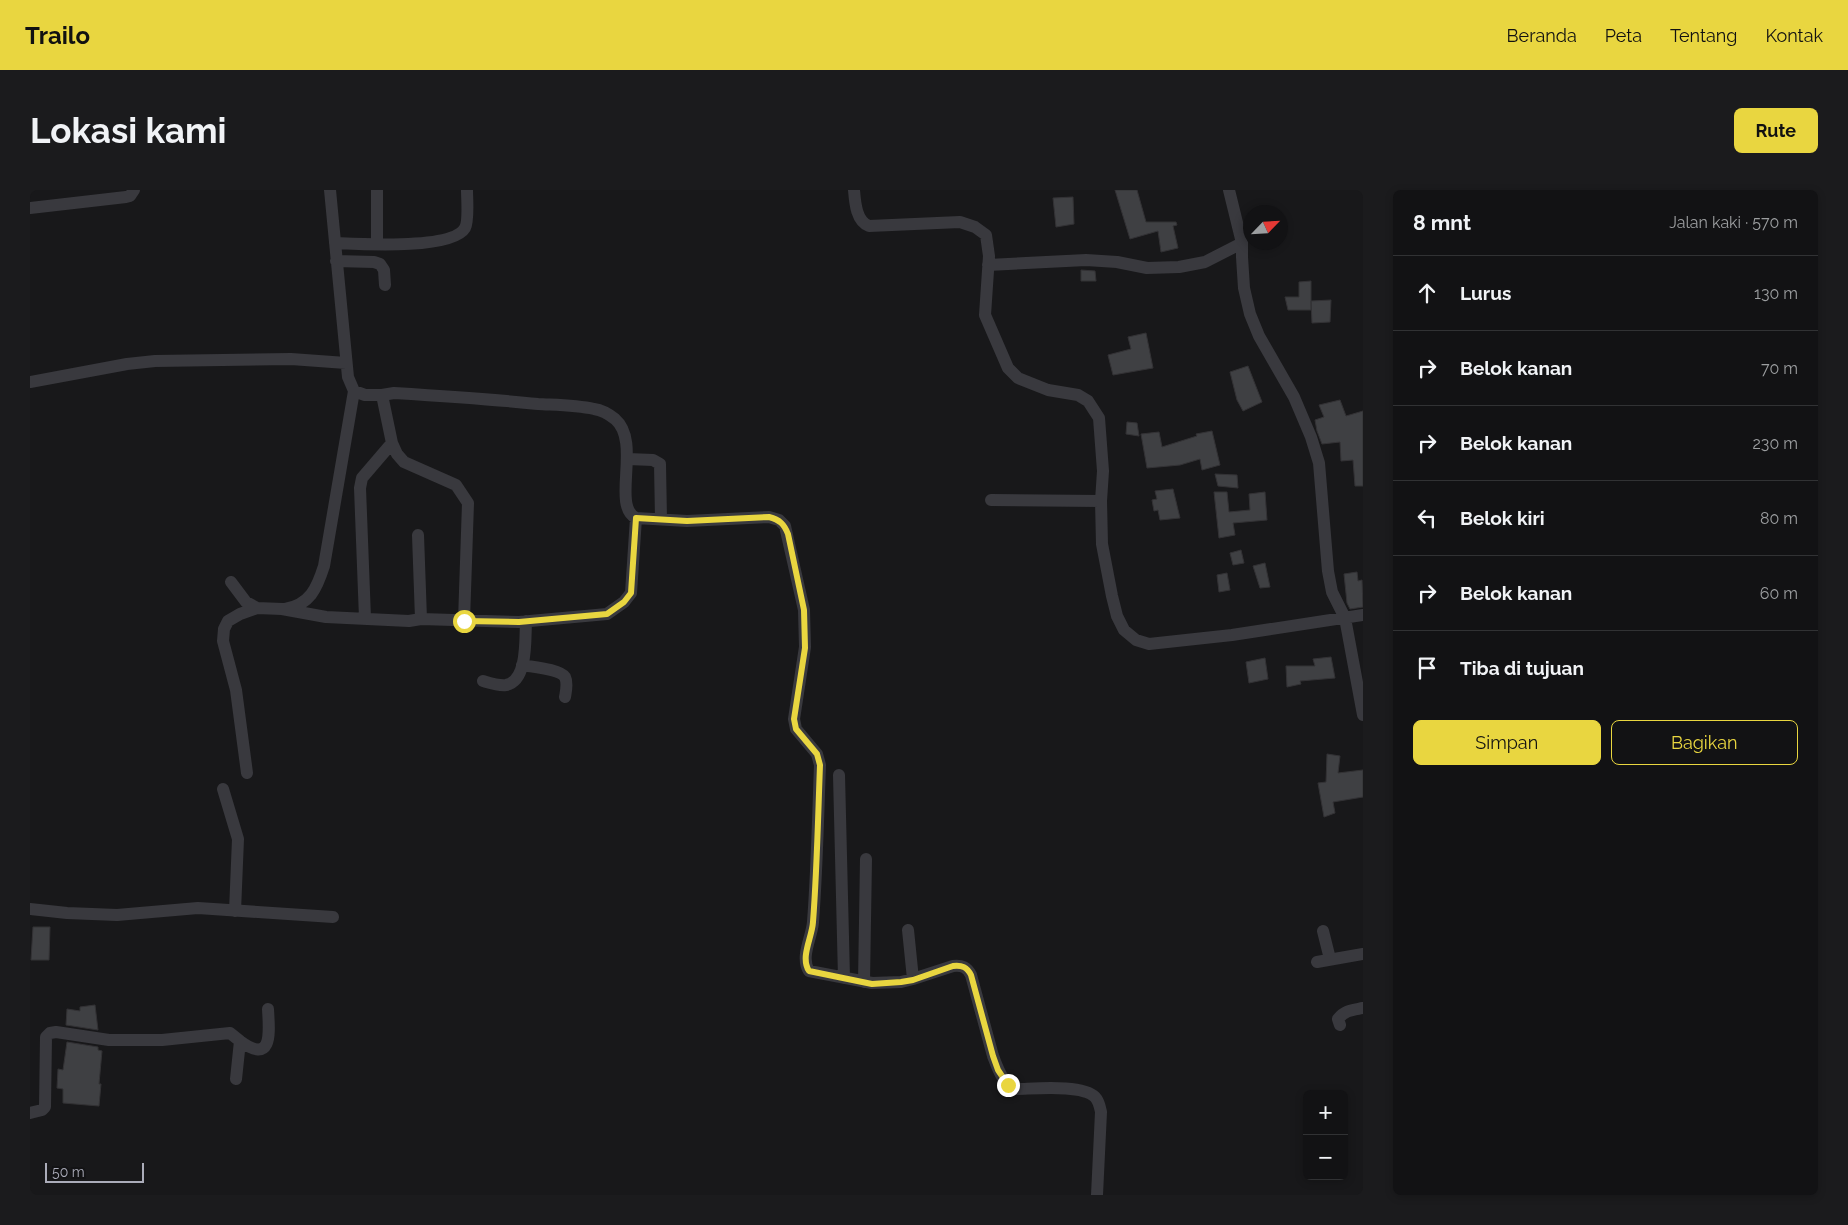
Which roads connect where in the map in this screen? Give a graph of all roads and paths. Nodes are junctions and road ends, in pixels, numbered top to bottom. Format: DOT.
graph roads {
  1 [pos="134,190"];
  2 [pos="330,190"];
  3 [pos="377,190"];
  4 [pos="467,190"];
  5 [pos="854,190"];
  6 [pos="1229,190"];
  7 [pos="30,208"];
  8 [pos="334,243"];
  9 [pos="1242,243"];
  10 [pos="378,244"];
  11 [pos="336,261"];
  12 [pos="988,265"];
  13 [pos="385,285"];
  14 [pos="346,363"];
  15 [pos="30,382"];
  16 [pos="354,391"];
  17 [pos="382,395"];
  18 [pos="392,443"];
  19 [pos="628,459"];
  20 [pos="991,500"];
  21 [pos="1101,502"];
  22 [pos="636,518"];
  23 [pos="661,519"];
  24 [pos="418,536"];
  25 [pos="231,582"];
  26 [pos="257,608"];
  27 [pos="282,610"];
  28 [pos="1363,615"];
  29 [pos="365,618"];
  30 [pos="1345,618"];
  31 [pos="421,619"];
  32 [pos="464,621"];
  33 [pos="526,621"];
  34 [pos="522,665"];
  35 [pos="483,681"];
  36 [pos="565,697"];
  37 [pos="1363,715"];
  38 [pos="247,773"];
  39 [pos="839,775"];
  40 [pos="223,789"];
  41 [pos="866,859"];
  42 [pos="30,909"];
  43 [pos="235,911"];
  44 [pos="333,917"];
  45 [pos="908,930"];
  46 [pos="1323,931"];
  47 [pos="1363,954"];
  48 [pos="1330,960"];
  49 [pos="1316,962"];
  50 [pos="844,978"];
  51 [pos="913,980"];
  52 [pos="864,982"];
  53 [pos="1363,1008"];
  54 [pos="268,1009"];
  55 [pos="1340,1025"];
  56 [pos="240,1041"];
  57 [pos="236,1079"];
  58 [pos="30,1113"];
  59 [pos="1097,1195"];
  1 -- 7 [label="street"];
  2 -- 8 [label="street"];
  3 -- 10 [label="street"];
  4 -- 10 [label="street"];
  5 -- 12 [label="street"];
  6 -- 9 [label="street"];
  8 -- 10 [label="street"];
  8 -- 11 [label="street"];
  9 -- 12 [label="street"];
  9 -- 30 [label="street"];
  11 -- 13 [label="street"];
  11 -- 14 [label="street"];
  12 -- 21 [label="street"];
  14 -- 15 [label="street"];
  14 -- 16 [label="street"];
  16 -- 17 [label="street"];
  16 -- 27 [label="street"];
  17 -- 18 [label="street"];
  17 -- 19 [label="street"];
  18 -- 29 [label="street"];
  18 -- 32 [label="street"];
  19 -- 22 [label="street"];
  19 -- 23 [label="street"];
  20 -- 21 [label="street"];
  21 -- 30 [label="street"];
  22 -- 23 [label="street"];
  22 -- 33 [label="street"];
  23 -- 50 [label="street"];
  24 -- 31 [label="street"];
  25 -- 26 [label="street"];
  26 -- 27 [label="street"];
  26 -- 38 [label="street"];
  27 -- 29 [label="street"];
  28 -- 30 [label="street"];
  29 -- 31 [label="street"];
  30 -- 37 [label="street"];
  31 -- 32 [label="street"];
  32 -- 33 [label="street"];
  33 -- 34 [label="street"];
  34 -- 35 [label="street"];
  34 -- 36 [label="street"];
  39 -- 50 [label="street"];
  40 -- 43 [label="street"];
  41 -- 52 [label="street"];
  42 -- 43 [label="street"];
  43 -- 44 [label="street"];
  45 -- 51 [label="street"];
  46 -- 48 [label="street"];
  47 -- 48 [label="street"];
  48 -- 49 [label="street"];
  50 -- 52 [label="street"];
  51 -- 52 [label="street"];
  51 -- 59 [label="street"];
  53 -- 55 [label="street"];
  54 -- 56 [label="street"];
  56 -- 57 [label="street"];
  56 -- 58 [label="street"];
}
